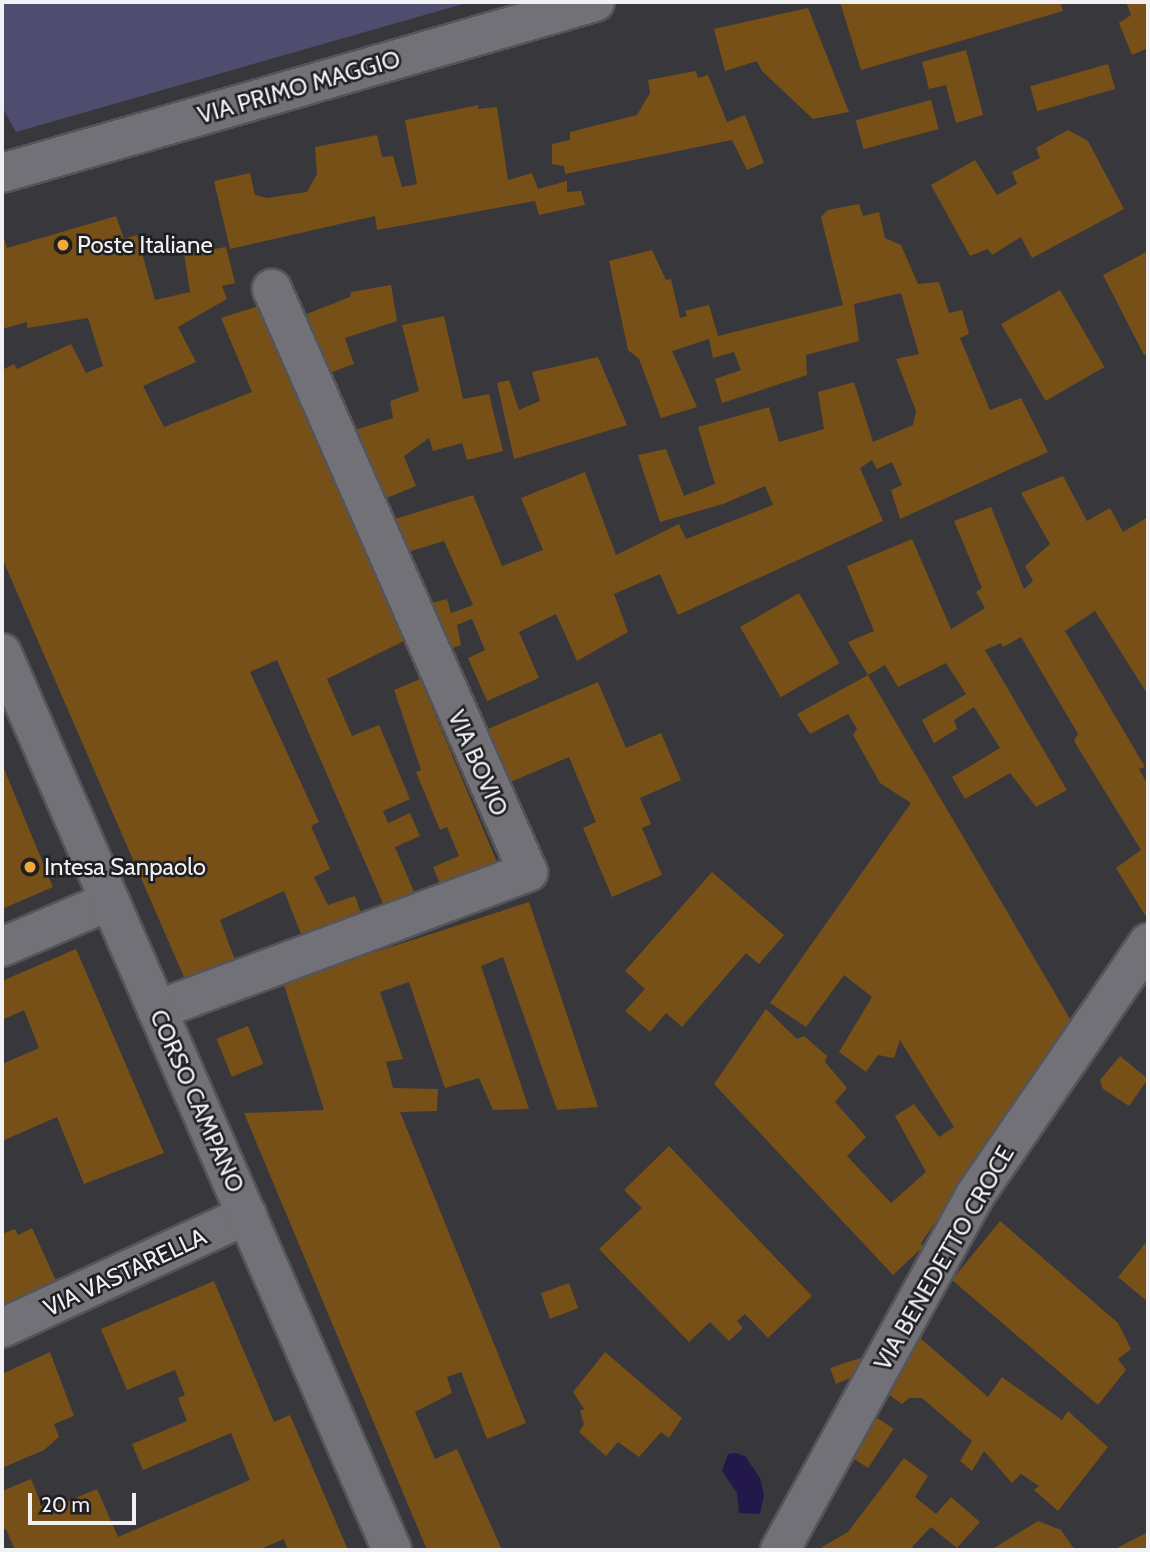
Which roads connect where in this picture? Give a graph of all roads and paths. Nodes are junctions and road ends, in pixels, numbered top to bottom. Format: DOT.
graph roads {
  1 [pos="596,2"];
  2 [pos="2,173"];
  3 [pos="272,289"];
  4 [pos="2,653"];
  5 [pos="110,901"];
  6 [pos="1148,943"];
  7 [pos="2,947"];
  8 [pos="157,1010"];
  9 [pos="247,1215"];
  10 [pos="2,1328"];
  11 [pos="797,1541"];
  12 [pos="393,1550"];
  1 -- 2 [label="street, VIA PRIMO MAGGIO"];
  3 -- 8 [label="street, VIA BOVIO"];
  4 -- 5 [label="street, CORSO CAMPANO"];
  5 -- 7 [label="street"];
  5 -- 8 [label="street, CORSO CAMPANO"];
  6 -- 11 [label="street, VIA BENEDETTO CROCE"];
  8 -- 9 [label="street, CORSO CAMPANO"];
  9 -- 10 [label="street, VIA VASTARELLA"];
  9 -- 12 [label="street, CORSO CAMPANO"];
}
